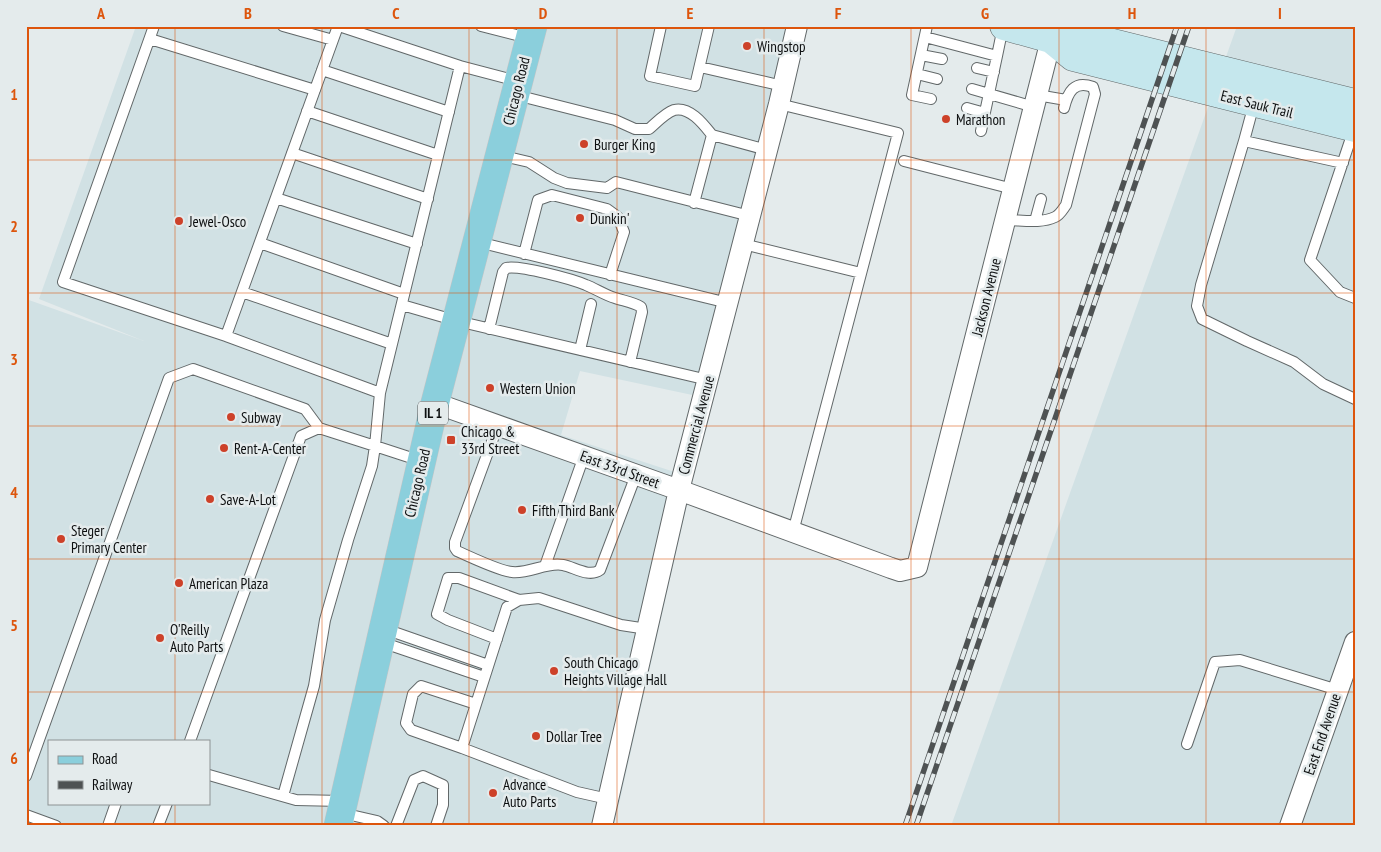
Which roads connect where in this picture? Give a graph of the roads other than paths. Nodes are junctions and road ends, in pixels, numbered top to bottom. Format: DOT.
graph roads {
  1 [pos="154,26"];
  2 [pos="283,26"];
  3 [pos="338,26"];
  4 [pos="481,26"];
  5 [pos="662,26"];
  6 [pos="709,26"];
  7 [pos="797,26"];
  8 [pos="927,26"];
  9 [pos="1004,26"];
  10 [pos="295,28"];
  11 [pos="531,32"];
  12 [pos="1053,33"];
  13 [pos="925,37"];
  14 [pos="150,39"];
  15 [pos="333,40"];
  16 [pos="921,55"];
  17 [pos="997,56"];
  18 [pos="942,60"];
  19 [pos="460,66"];
  20 [pos="700,67"];
  21 [pos="977,68"];
  22 [pos="1163,68"];
  23 [pos="322,70"];
  24 [pos="994,72"];
  25 [pos="917,74"];
  26 [pos="937,79"];
  27 [pos="517,88"];
  28 [pos="972,89"];
  29 [pos="315,90"];
  30 [pos="989,93"];
  31 [pos="781,95"];
  32 [pos="932,99"];
  33 [pos="1036,101"];
  34 [pos="1254,103"];
  35 [pos="1355,103"];
  36 [pos="967,108"];
  37 [pos="307,110"];
  38 [pos="449,112"];
  39 [pos="985,113"];
  40 [pos="1355,128"];
  41 [pos="981,131"];
  42 [pos="712,135"];
  43 [pos="1244,142"];
  44 [pos="767,150"];
  45 [pos="292,153"];
  46 [pos="438,155"];
  47 [pos="499,155"];
  48 [pos="904,161"];
  49 [pos="1343,163"];
  50 [pos="1013,189"];
  51 [pos="276,198"];
  52 [pos="428,199"];
  53 [pos="1041,199"];
  54 [pos="694,203"];
  55 [pos="750,216"];
  56 [pos="1006,220"];
  57 [pos="1034,221"];
  58 [pos="477,242"];
  59 [pos="260,243"];
  60 [pos="416,244"];
  61 [pos="743,244"];
  62 [pos="524,254"];
  63 [pos="861,273"];
  64 [pos="610,275"];
  65 [pos="242,292"];
  66 [pos="404,294"];
  67 [pos="1355,298"];
  68 [pos="728,302"];
  69 [pos="591,304"];
  70 [pos="402,305"];
  71 [pos="457,321"];
  72 [pos="489,328"];
  73 [pos="226,336"];
  74 [pos="392,344"];
  75 [pos="580,350"];
  76 [pos="630,362"];
  77 [pos="708,380"];
  78 [pos="380,393"];
  79 [pos="1355,399"];
  80 [pos="435,403"];
  81 [pos="498,426"];
  82 [pos="319,428"];
  83 [pos="374,446"];
  84 [pos="584,456"];
  85 [pos="422,461"];
  86 [pos="636,475"];
  87 [pos="679,490"];
  88 [pos="793,532"];
  89 [pos="545,566"];
  90 [pos="917,567"];
  91 [pos="519,600"];
  92 [pos="647,629"];
  93 [pos="382,635"];
  94 [pos="497,639"];
  95 [pos="1355,642"];
  96 [pos="488,665"];
  97 [pos="484,677"];
  98 [pos="1338,690"];
  99 [pos="476,704"];
  100 [pos="190,740"];
  101 [pos="1188,744"];
  102 [pos="462,748"];
  103 [pos="210,775"];
  104 [pos="26,776"];
  105 [pos="283,796"];
  106 [pos="608,800"];
  107 [pos="116,804"];
  108 [pos="167,804"];
  109 [pos="341,813"];
  110 [pos="26,815"];
  111 [pos="56,826"];
  112 [pos="108,826"];
  113 [pos="158,826"];
  114 [pos="384,826"];
  115 [pos="396,826"];
  116 [pos="436,826"];
  117 [pos="602,826"];
  118 [pos="1290,826"];
  1 -- 14 [label="lane"];
  2 -- 10 [label="lane"];
  3 -- 15 [label="lane"];
  3 -- 19 [label="lane"];
  4 -- 11 [label="lane"];
  5 -- 20 [label="lane"];
  6 -- 20 [label="lane"];
  7 -- 31 [label="street, Commercial Avenue"];
  8 -- 13 [label="lane"];
  9 -- 12 [label="main road"];
  9 -- 17 [label="lane"];
  10 -- 15 [label="lane"];
  11 -- 27 [label="main road, Chicago Road / IL 1"];
  12 -- 22 [label="main road"];
  12 -- 33 [label="street, Jackson Avenue"];
  13 -- 16 [label="lane"];
  13 -- 17 [label="lane"];
  14 -- 29 [label="lane"];
  14 -- 73 [label="lane"];
  15 -- 23 [label="lane"];
  16 -- 18 [label="lane"];
  16 -- 25 [label="lane"];
  17 -- 24 [label="lane"];
  19 -- 27 [label="lane"];
  19 -- 38 [label="lane"];
  20 -- 31 [label="lane"];
  21 -- 24 [label="lane"];
  22 -- 34 [label="main road, East Sauk Trail"];
  22 -- 35 [label="main road, East Sauk Trail"];
  23 -- 29 [label="lane"];
  23 -- 38 [label="lane"];
  24 -- 30 [label="lane"];
  25 -- 26 [label="lane"];
  25 -- 32 [label="lane"];
  27 -- 42 [label="lane"];
  27 -- 47 [label="main road, Chicago Road / IL 1"];
  28 -- 30 [label="lane"];
  29 -- 37 [label="lane"];
  30 -- 33 [label="lane"];
  30 -- 39 [label="lane"];
  31 -- 44 [label="street, Commercial Avenue"];
  31 -- 63 [label="lane"];
  33 -- 50 [label="street, Jackson Avenue"];
  33 -- 57 [label="lane"];
  34 -- 40 [label="main road, East Sauk Trail"];
  34 -- 43 [label="lane"];
  36 -- 39 [label="lane"];
  37 -- 45 [label="lane"];
  37 -- 46 [label="lane"];
  38 -- 46 [label="lane"];
  39 -- 41 [label="lane"];
  40 -- 49 [label="lane"];
  42 -- 44 [label="lane"];
  42 -- 54 [label="lane"];
  43 -- 49 [label="lane"];
  43 -- 79 [label="lane"];
  44 -- 55 [label="street, Commercial Avenue"];
  45 -- 51 [label="lane"];
  45 -- 52 [label="lane"];
  46 -- 52 [label="lane"];
  47 -- 54 [label="lane"];
  47 -- 58 [label="main road, Chicago Road / IL 1"];
  48 -- 50 [label="lane"];
  49 -- 67 [label="lane"];
  50 -- 56 [label="street, Jackson Avenue"];
  51 -- 59 [label="lane"];
  51 -- 60 [label="lane"];
  52 -- 60 [label="lane"];
  53 -- 57 [label="lane"];
  54 -- 55 [label="lane"];
  55 -- 61 [label="street, Commercial Avenue"];
  56 -- 57 [label="lane"];
  56 -- 90 [label="street, Jackson Avenue"];
  58 -- 62 [label="lane"];
  58 -- 71 [label="main road, Chicago Road / IL 1"];
  59 -- 65 [label="lane"];
  59 -- 66 [label="lane"];
  60 -- 66 [label="lane"];
  61 -- 63 [label="lane"];
  61 -- 68 [label="street, Commercial Avenue"];
  62 -- 64 [label="lane"];
  62 -- 64 [label="lane"];
  63 -- 88 [label="lane"];
  64 -- 68 [label="lane"];
  65 -- 73 [label="lane"];
  65 -- 74 [label="lane"];
  66 -- 70 [label="lane"];
  68 -- 77 [label="street, Commercial Avenue"];
  69 -- 75 [label="lane"];
  70 -- 71 [label="lane"];
  70 -- 74 [label="lane"];
  71 -- 72 [label="lane"];
  71 -- 80 [label="main road, Chicago Road / IL 1"];
  72 -- 75 [label="lane"];
  72 -- 76 [label="lane"];
  73 -- 78 [label="lane"];
  74 -- 78 [label="lane"];
  75 -- 76 [label="lane"];
  76 -- 77 [label="lane"];
  77 -- 87 [label="street, Commercial Avenue"];
  78 -- 83 [label="lane"];
  80 -- 81 [label="street, East 33rd Street"];
  80 -- 85 [label="main road, Chicago Road / IL 1"];
  81 -- 84 [label="street, East 33rd Street"];
  81 -- 89 [label="lane"];
  82 -- 83 [label="lane"];
  82 -- 100 [label="lane"];
  82 -- 104 [label="lane"];
  83 -- 85 [label="lane"];
  83 -- 105 [label="lane"];
  84 -- 86 [label="street, East 33rd Street"];
  84 -- 89 [label="lane"];
  85 -- 93 [label="main road, Chicago Road / IL 1"];
  86 -- 87 [label="street, East 33rd Street"];
  86 -- 89 [label="lane"];
  87 -- 88 [label="street, East 33rd Street"];
  87 -- 92 [label="street, Commercial Avenue"];
  88 -- 90 [label="street, East 33rd Street"];
  91 -- 92 [label="lane"];
  91 -- 94 [label="lane"];
  91 -- 94 [label="lane"];
  92 -- 106 [label="street, Commercial Avenue"];
  93 -- 96 [label="lane"];
  93 -- 97 [label="lane"];
  93 -- 109 [label="main road, Chicago Road / IL 1"];
  94 -- 96 [label="lane"];
  95 -- 98 [label="street, East End Avenue"];
  96 -- 97 [label="lane"];
  97 -- 99 [label="lane"];
  98 -- 101 [label="lane"];
  98 -- 118 [label="street, East End Avenue"];
  99 -- 102 [label="lane"];
  99 -- 102 [label="lane"];
  102 -- 106 [label="lane"];
  103 -- 105 [label="lane"];
  105 -- 109 [label="lane"];
  106 -- 117 [label="street, Commercial Avenue"];
  107 -- 112 [label="lane"];
  108 -- 113 [label="lane"];
  109 -- 114 [label="lane"];
  110 -- 111 [label="lane"];
  115 -- 116 [label="lane"];
}
